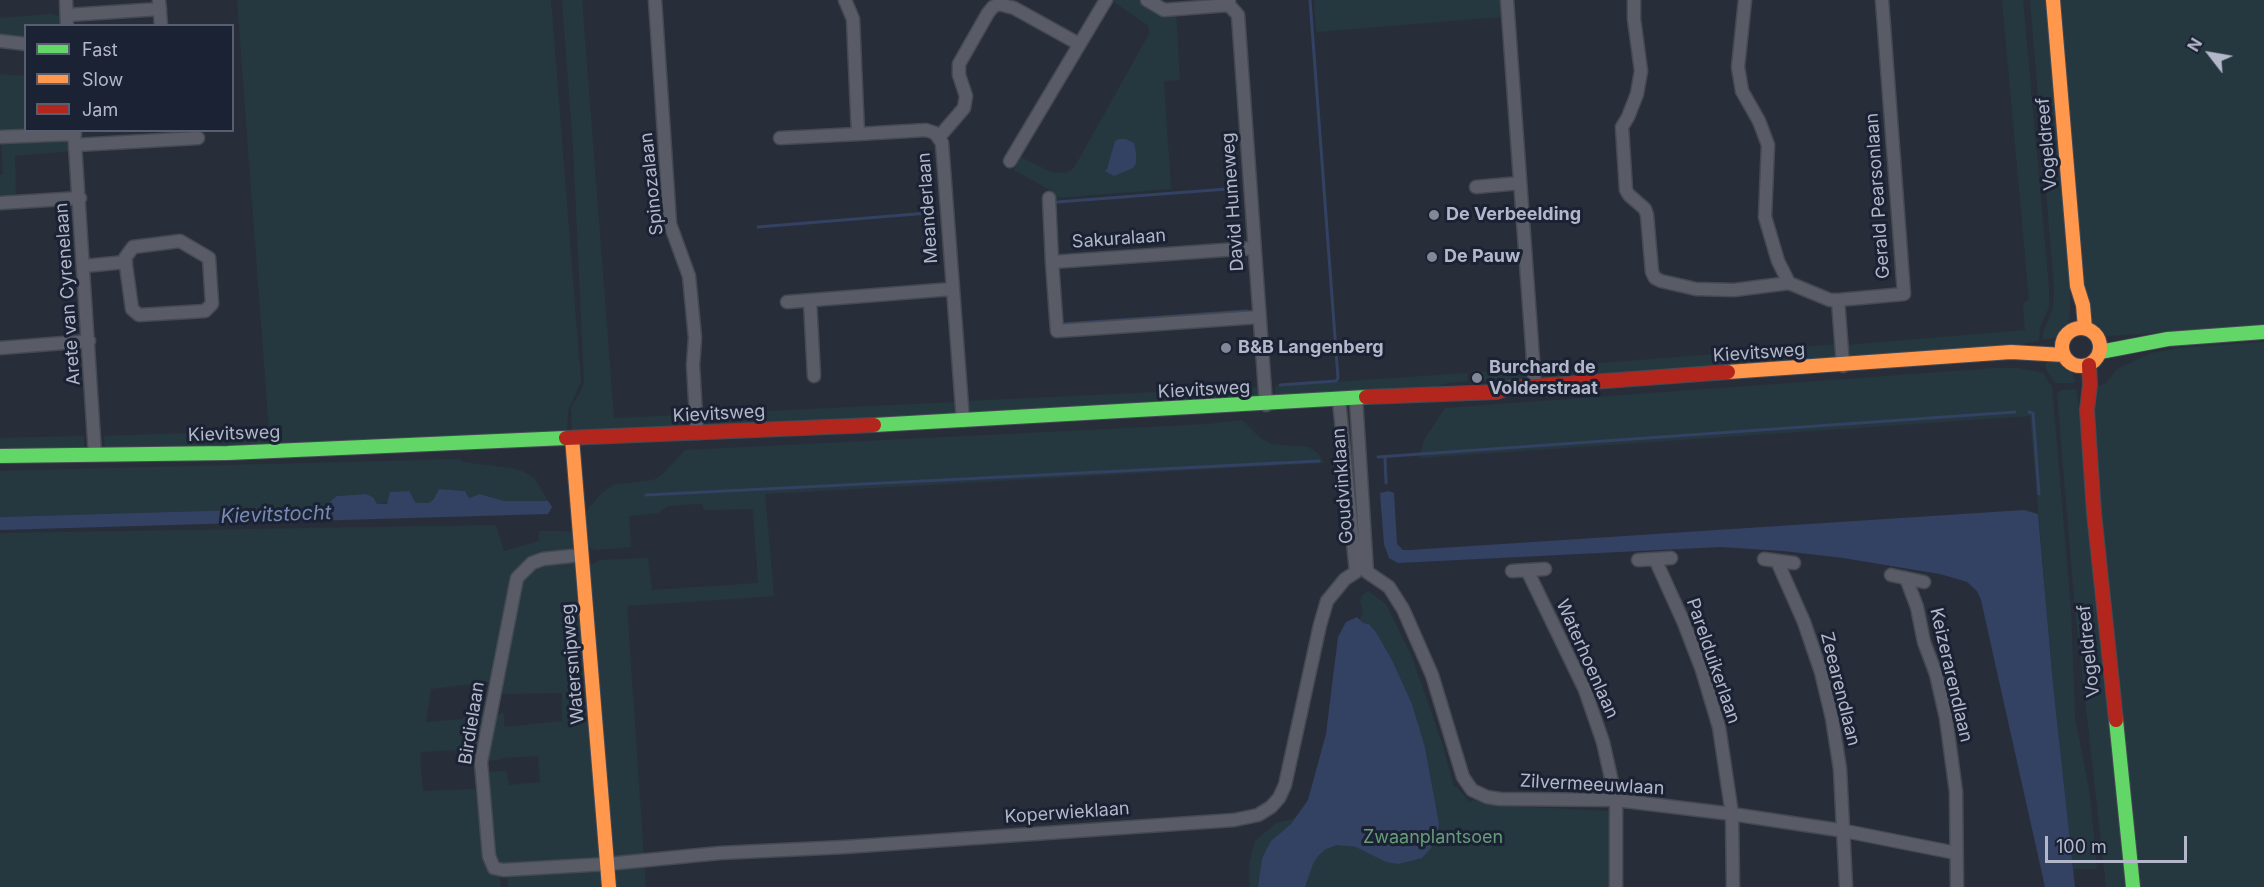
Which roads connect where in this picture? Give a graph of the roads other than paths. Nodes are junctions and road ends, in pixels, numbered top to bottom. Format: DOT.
graph roads {
  1 [pos="66,0"];
  2 [pos="655,0"];
  3 [pos="845,0"];
  4 [pos="1106,0"];
  5 [pos="1147,0"];
  6 [pos="1507,0"];
  7 [pos="1634,0"];
  8 [pos="1745,0"];
  9 [pos="1882,0"];
  10 [pos="2054,0"];
  11 [pos="1007,2"];
  12 [pos="1229,3"];
  13 [pos="160,4"];
  14 [pos="67,20"];
  15 [pos="161,24"];
  16 [pos="0,41"];
  17 [pos="24,44"];
  18 [pos="1079,44"];
  19 [pos="858,135"];
  20 [pos="75,136"];
  21 [pos="0,137"];
  22 [pos="939,137"];
  23 [pos="198,138"];
  24 [pos="780,138"];
  25 [pos="1010,161"];
  26 [pos="1520,183"];
  27 [pos="1476,187"];
  28 [pos="80,198"];
  29 [pos="1049,198"];
  30 [pos="0,203"];
  31 [pos="1253,248"];
  32 [pos="126,262"];
  33 [pos="1052,262"];
  34 [pos="84,266"];
  35 [pos="1789,283"];
  36 [pos="952,289"];
  37 [pos="1838,300"];
  38 [pos="810,301"];
  39 [pos="787,303"];
  40 [pos="1259,317"];
  41 [pos="2080,329"];
  42 [pos="2264,332"];
  43 [pos="89,341"];
  44 [pos="2099,345"];
  45 [pos="0,348"];
  46 [pos="2064,348"];
  47 [pos="2082,365"];
  48 [pos="1843,366"];
  49 [pos="814,376"];
  50 [pos="1535,387"];
  51 [pos="1356,399"];
  52 [pos="1340,400"];
  53 [pos="1266,405"];
  54 [pos="963,421"];
  55 [pos="697,434"];
  56 [pos="572,438"];
  57 [pos="95,455"];
  58 [pos="0,456"];
  59 [pos="581,555"];
  60 [pos="1671,558"];
  61 [pos="1655,559"];
  62 [pos="1764,559"];
  63 [pos="1638,560"];
  64 [pos="1777,561"];
  65 [pos="1794,563"];
  66 [pos="1545,569"];
  67 [pos="1527,570"];
  68 [pos="1512,571"];
  69 [pos="1361,572"];
  70 [pos="1891,575"];
  71 [pos="1906,578"];
  72 [pos="1924,582"];
  73 [pos="1616,800"];
  74 [pos="1732,814"];
  75 [pos="1845,831"];
  76 [pos="1956,853"];
  77 [pos="607,864"];
  78 [pos="609,887"];
  79 [pos="1616,887"];
  80 [pos="1733,887"];
  81 [pos="1846,887"];
  82 [pos="1957,887"];
  83 [pos="2133,887"];
  1 -- 14 [label="street"];
  2 -- 55 [label="street, Spinozalaan"];
  3 -- 19 [label="street"];
  4 -- 18 [label="street"];
  5 -- 12 [label="street"];
  6 -- 26 [label="street"];
  7 -- 35 [label="street"];
  8 -- 35 [label="street"];
  9 -- 37 [label="street, Gerald Pearsonlaan"];
  10 -- 41 [label="street, Vogeldreef"];
  11 -- 18 [label="street"];
  11 -- 22 [label="street"];
  12 -- 31 [label="street, David Humeweg"];
  13 -- 14 [label="street"];
  13 -- 15 [label="street"];
  16 -- 17 [label="street"];
  18 -- 25 [label="street"];
  19 -- 22 [label="street, Meanderlaan"];
  19 -- 24 [label="street, Meanderlaan"];
  20 -- 21 [label="street"];
  20 -- 23 [label="street"];
  20 -- 28 [label="street, Arete van Cyrenelaan"];
  22 -- 36 [label="street, Meanderlaan"];
  26 -- 27 [label="street"];
  26 -- 50 [label="street"];
  28 -- 30 [label="street"];
  28 -- 34 [label="street, Arete van Cyrenelaan"];
  29 -- 33 [label="street, Sakuralaan"];
  31 -- 33 [label="street, Sakuralaan"];
  31 -- 40 [label="street, David Humeweg"];
  32 -- 32 [label="street"];
  32 -- 34 [label="street"];
  33 -- 40 [label="street"];
  34 -- 43 [label="street, Arete van Cyrenelaan"];
  35 -- 37 [label="street"];
  36 -- 38 [label="street"];
  36 -- 54 [label="street, Meanderlaan"];
  37 -- 48 [label="street"];
  38 -- 39 [label="street"];
  38 -- 49 [label="street"];
  40 -- 53 [label="street, David Humeweg"];
  41 -- 44 [label="street"];
  41 -- 46 [label="street"];
  42 -- 44 [label="street"];
  43 -- 45 [label="street"];
  43 -- 57 [label="street, Arete van Cyrenelaan"];
  44 -- 47 [label="street"];
  46 -- 47 [label="street"];
  46 -- 48 [label="street, Kievitsweg"];
  47 -- 83 [label="street, Vogeldreef"];
  48 -- 50 [label="street, Kievitsweg"];
  50 -- 51 [label="street, Kievitsweg"];
  51 -- 52 [label="street, Kievitsweg"];
  51 -- 69 [label="street, Goudvinklaan"];
  52 -- 53 [label="street, Kievitsweg"];
  52 -- 69 [label="street, Goudvinklaan"];
  53 -- 54 [label="street, Kievitsweg"];
  54 -- 55 [label="street, Kievitsweg"];
  55 -- 56 [label="street, Kievitsweg"];
  56 -- 57 [label="street, Kievitsweg"];
  56 -- 59 [label="street, Watersnipweg"];
  57 -- 58 [label="street, Kievitsweg"];
  59 -- 77 [label="street, Watersnipweg"];
  59 -- 77 [label="street, Birdielaan"];
  60 -- 61 [label="street"];
  61 -- 63 [label="street"];
  61 -- 74 [label="street, Parelduikerlaan"];
  62 -- 64 [label="street"];
  64 -- 65 [label="street"];
  64 -- 75 [label="street, Zeearendlaan"];
  66 -- 67 [label="street"];
  67 -- 68 [label="street"];
  67 -- 73 [label="street, Waterhoenlaan"];
  69 -- 73 [label="street, Zilvermeeuwlaan"];
  69 -- 77 [label="street, Koperwieklaan"];
  70 -- 71 [label="street"];
  71 -- 72 [label="street"];
  71 -- 76 [label="street, Keizerarendlaan"];
  73 -- 74 [label="street, Zilvermeeuwlaan"];
  73 -- 79 [label="street, Waterhoenlaan"];
  74 -- 75 [label="street, Zilvermeeuwlaan"];
  74 -- 80 [label="street, Parelduikerlaan"];
  75 -- 76 [label="street, Zilvermeeuwlaan"];
  75 -- 81 [label="street, Zeearendlaan"];
  76 -- 82 [label="street, Keizerarendlaan"];
  77 -- 78 [label="street, Watersnipweg"];
}
